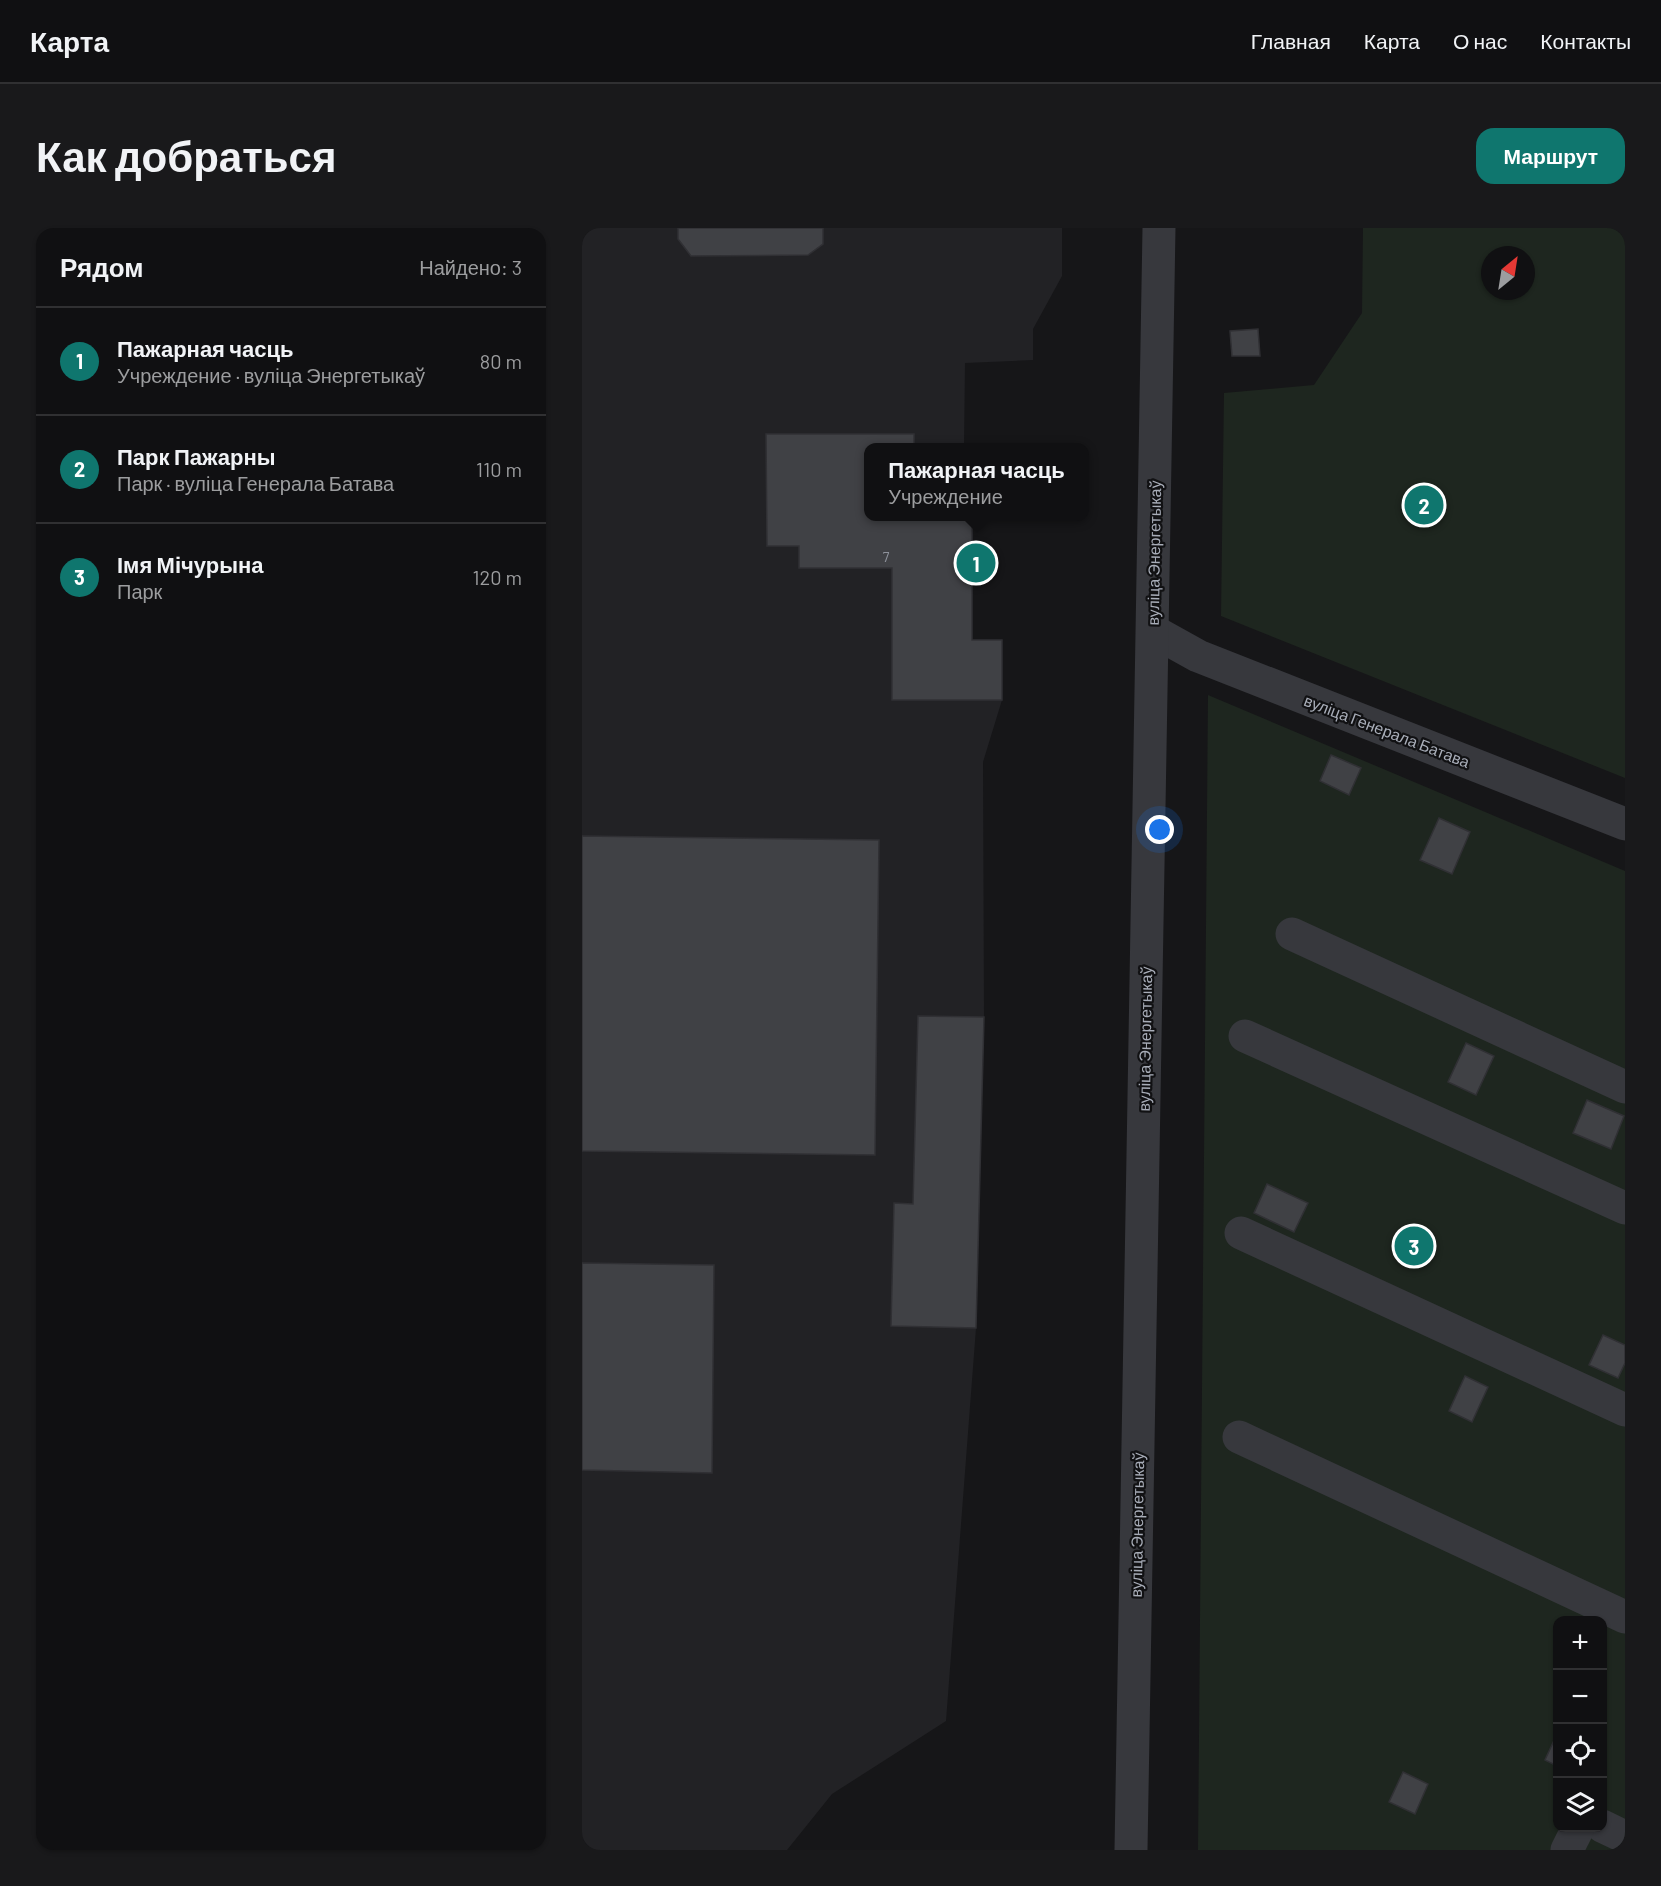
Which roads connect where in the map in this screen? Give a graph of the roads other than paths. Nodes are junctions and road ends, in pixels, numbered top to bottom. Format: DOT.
graph roads {
  1 [pos="1159,228"];
  2 [pos="1153,631"];
  3 [pos="1625,824"];
  4 [pos="1292,934"];
  5 [pos="1245,1035"];
  6 [pos="1625,1087"];
  7 [pos="1625,1208"];
  8 [pos="1241,1233"];
  9 [pos="1625,1410"];
  10 [pos="1239,1437"];
  11 [pos="1625,1617"];
  12 [pos="1607,1828"];
  13 [pos="1576,1832"];
  14 [pos="1625,1837"];
  15 [pos="1131,1850"];
  16 [pos="1567,1850"];
  1 -- 2 [label="street, вуліца Энергетыкаў"];
  2 -- 3 [label="street, вуліца Генерала Батава"];
  2 -- 15 [label="street, вуліца Энергетыкаў"];
  4 -- 6 [label="street"];
  5 -- 7 [label="street"];
  8 -- 9 [label="street"];
  10 -- 11 [label="street"];
  12 -- 14 [label="street"];
  13 -- 16 [label="street"];
}
